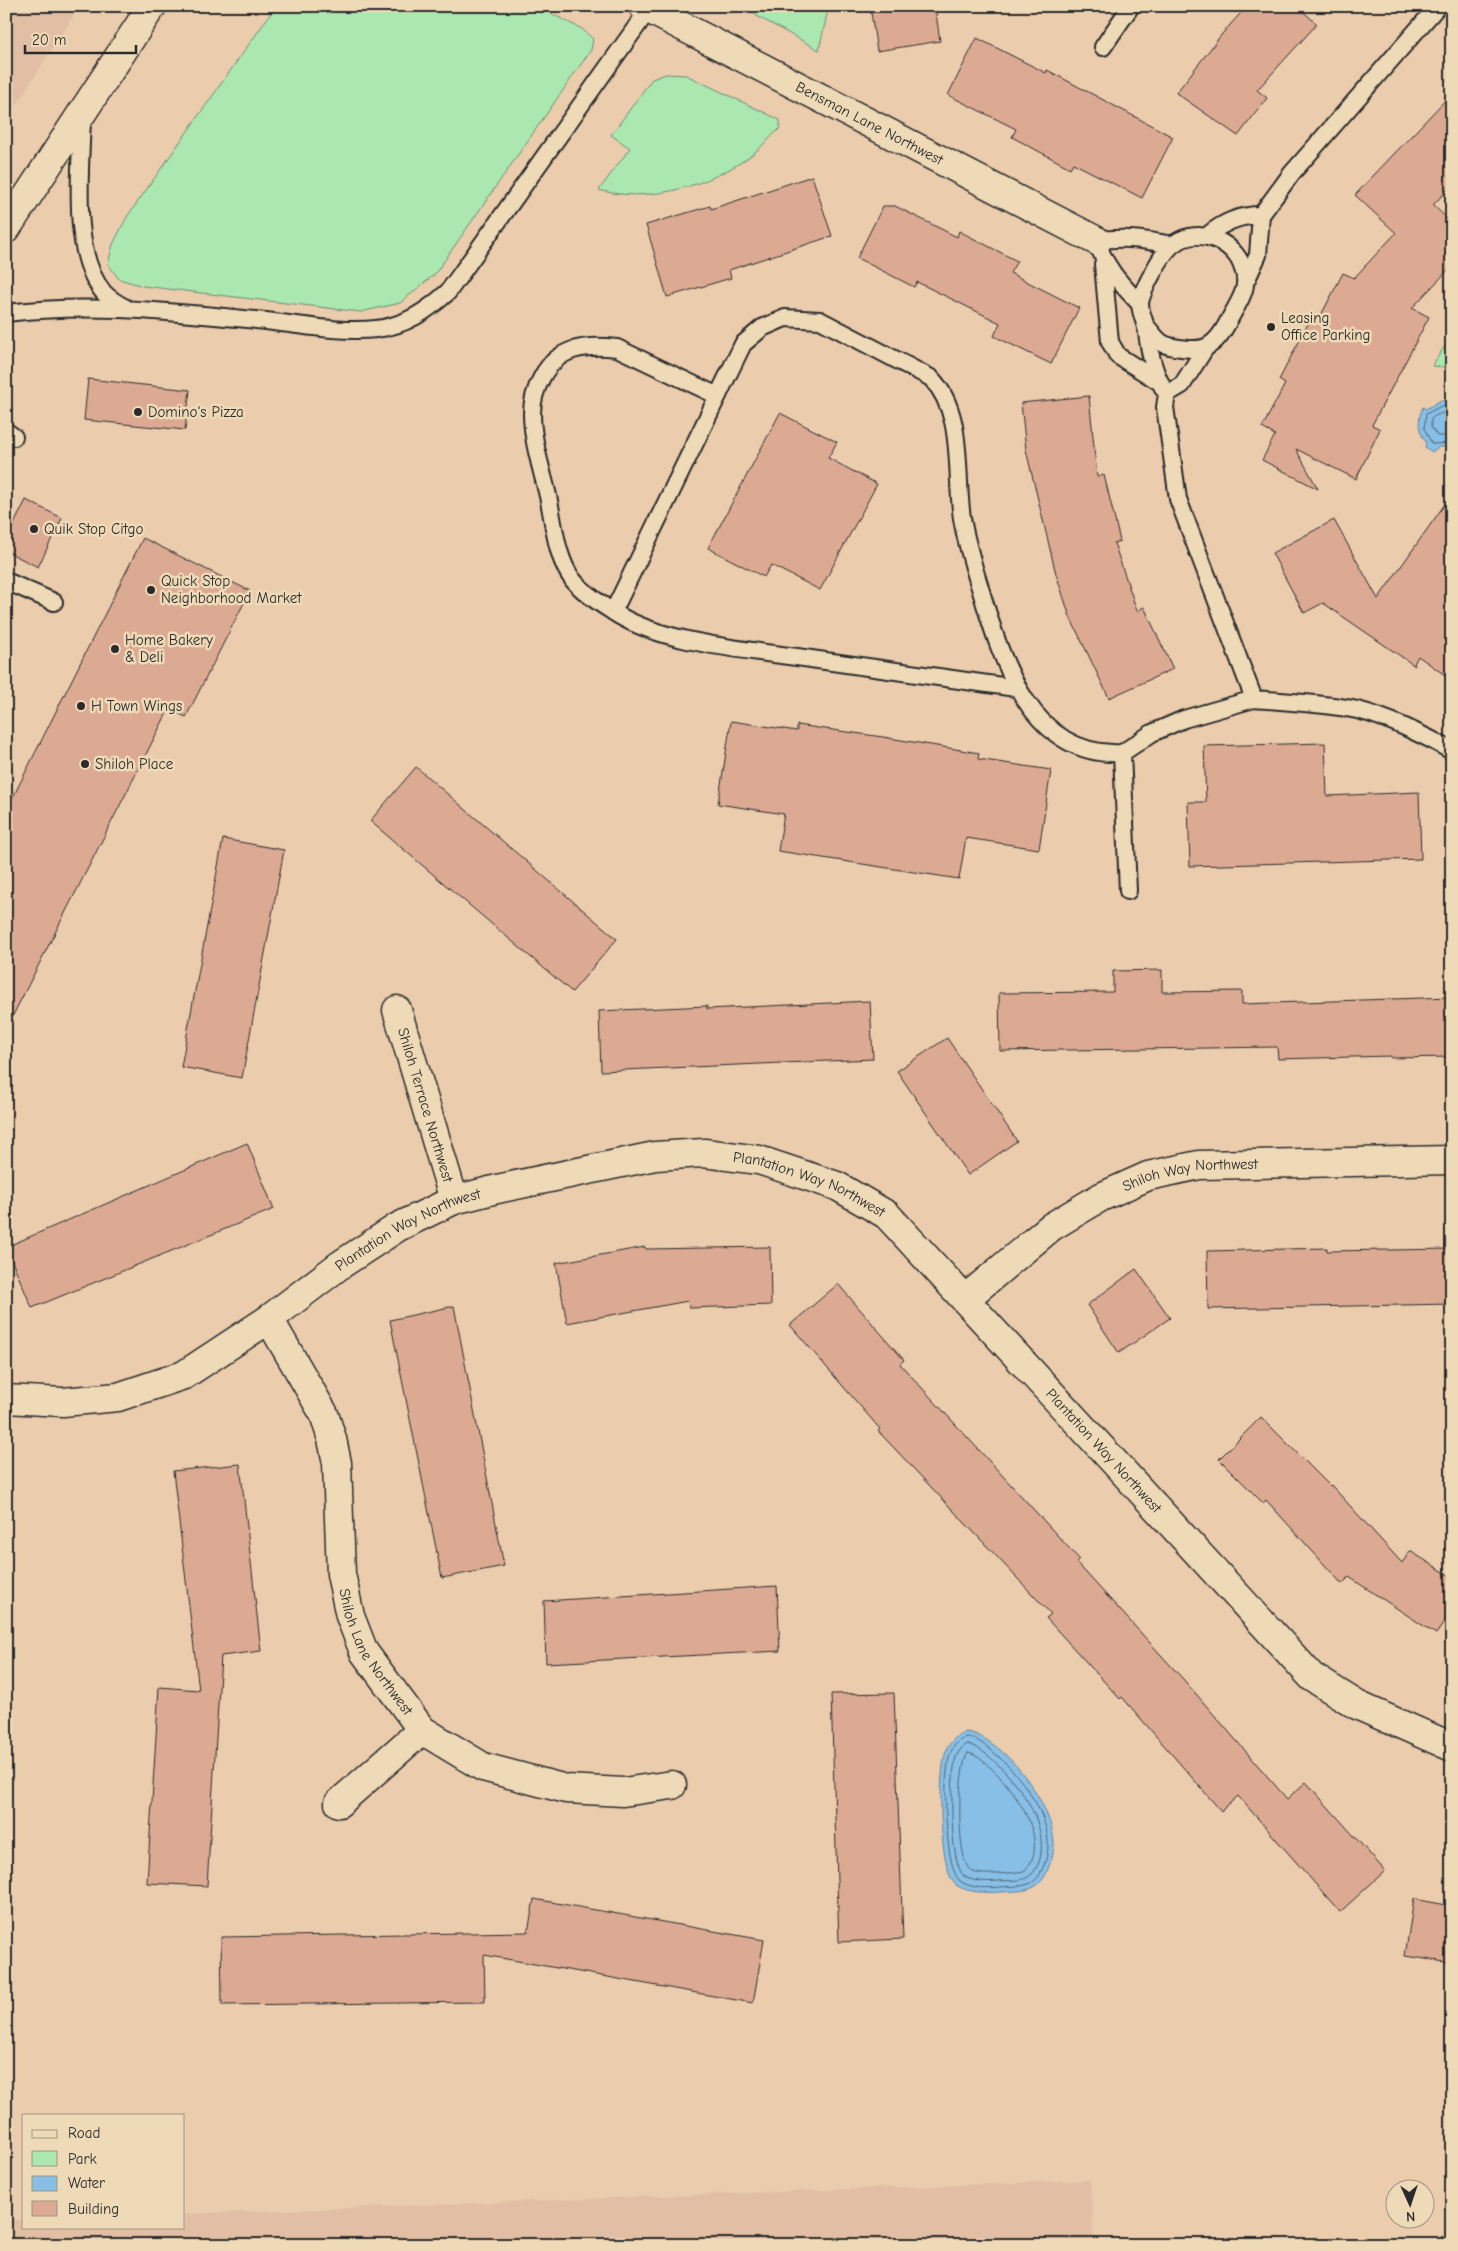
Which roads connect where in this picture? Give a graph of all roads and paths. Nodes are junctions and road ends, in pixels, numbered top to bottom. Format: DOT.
graph roads {
  1 [pos="1131,6"];
  2 [pos="646,8"];
  3 [pos="1431,8"];
  4 [pos="145,12"];
  5 [pos="1103,47"];
  6 [pos="82,114"];
  7 [pos="1261,215"];
  8 [pos="6,229"];
  9 [pos="1207,236"];
  10 [pos="1172,245"];
  11 [pos="1100,249"];
  12 [pos="1246,279"];
  13 [pos="1140,304"];
  14 [pos="126,308"];
  15 [pos="6,313"];
  16 [pos="1146,326"];
  17 [pos="1206,347"];
  18 [pos="1162,387"];
  19 [pos="718,396"];
  20 [pos="6,580"];
  21 [pos="54,602"];
  22 [pos="613,612"];
  23 [pos="1016,688"];
  24 [pos="1254,699"];
  25 [pos="1452,751"];
  26 [pos="1122,753"];
  27 [pos="1128,891"];
  28 [pos="397,1010"];
  29 [pos="1452,1160"];
  30 [pos="454,1200"];
  31 [pos="965,1299"];
  32 [pos="269,1318"];
  33 [pos="6,1399"];
  34 [pos="422,1730"];
  35 [pos="1452,1748"];
  36 [pos="672,1784"];
  37 [pos="339,1803"];
  1 -- 5 [label="lane"];
  2 -- 11 [label="street, Bensman Lane Northwest"];
  2 -- 14 [label="lane"];
  3 -- 7 [label="lane"];
  4 -- 6 [label="street"];
  6 -- 8 [label="street"];
  6 -- 14 [label="lane"];
  7 -- 9 [label="lane"];
  7 -- 12 [label="lane"];
  9 -- 10 [label="lane"];
  9 -- 12 [label="lane"];
  10 -- 11 [label="lane"];
  10 -- 13 [label="lane"];
  11 -- 13 [label="lane"];
  11 -- 18 [label="lane"];
  12 -- 17 [label="lane"];
  13 -- 16 [label="lane"];
  14 -- 15 [label="lane"];
  16 -- 17 [label="lane"];
  16 -- 18 [label="lane"];
  17 -- 18 [label="lane"];
  18 -- 24 [label="lane"];
  19 -- 22 [label="lane"];
  19 -- 22 [label="lane"];
  19 -- 23 [label="lane"];
  20 -- 21 [label="lane"];
  22 -- 23 [label="lane"];
  23 -- 26 [label="lane"];
  24 -- 25 [label="lane"];
  24 -- 26 [label="lane"];
  26 -- 27 [label="lane"];
  28 -- 30 [label="street, Shiloh Terrace Northwest"];
  29 -- 31 [label="street, Shiloh Way Northwest"];
  30 -- 31 [label="street, Plantation Way Northwest"];
  30 -- 32 [label="street, Plantation Way Northwest"];
  31 -- 35 [label="street, Plantation Way Northwest"];
  32 -- 33 [label="street, Plantation Way Northwest"];
  32 -- 34 [label="street, Shiloh Lane Northwest"];
  34 -- 36 [label="street, Shiloh Lane Northwest"];
  34 -- 37 [label="street"];
}
